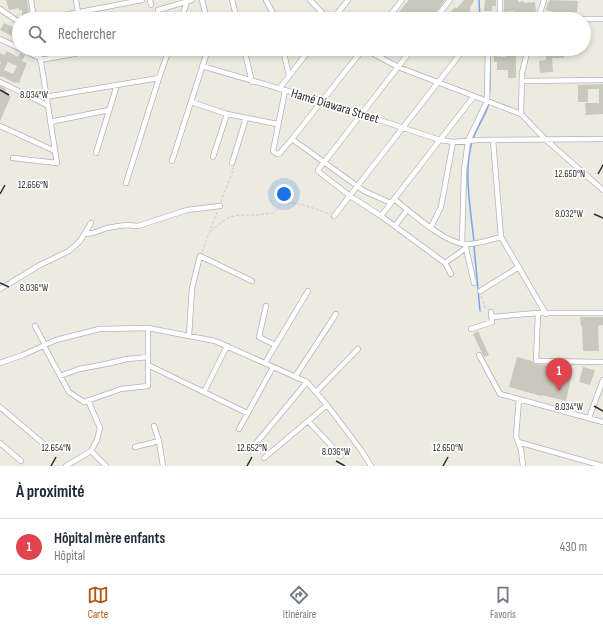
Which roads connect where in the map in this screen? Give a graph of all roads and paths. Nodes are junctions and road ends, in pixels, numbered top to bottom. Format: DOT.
graph roads {
  1 [pos="31,0"];
  2 [pos="76,0"];
  3 [pos="142,0"];
  4 [pos="150,0"];
  5 [pos="202,0"];
  6 [pos="232,0"];
  7 [pos="266,0"];
  8 [pos="310,0"];
  9 [pos="348,0"];
  10 [pos="402,0"];
  11 [pos="450,0"];
  12 [pos="500,0"];
  13 [pos="544,0"];
  14 [pos="189,1"];
  15 [pos="114,3"];
  16 [pos="151,6"];
  17 [pos="0,9"];
  18 [pos="158,10"];
  19 [pos="33,12"];
  20 [pos="78,12"];
  21 [pos="184,12"];
  22 [pos="205,12"];
  23 [pos="235,12"];
  24 [pos="272,12"];
  25 [pos="321,12"];
  26 [pos="339,12"];
  27 [pos="393,12"];
  28 [pos="441,12"];
  29 [pos="500,12"];
  30 [pos="540,12"];
  31 [pos="12,17"];
  32 [pos="591,19"];
  33 [pos="603,19"];
  34 [pos="0,39"];
  35 [pos="12,44"];
  36 [pos="35,56"];
  37 [pos="39,56"];
  38 [pos="58,56"];
  39 [pos="167,56"];
  40 [pos="206,56"];
  41 [pos="246,56"];
  42 [pos="285,56"];
  43 [pos="304,56"];
  44 [pos="358,56"];
  45 [pos="377,56"];
  46 [pos="407,56"];
  47 [pos="458,56"];
  48 [pos="488,56"];
  49 [pos="526,56"];
  50 [pos="40,59"];
  51 [pos="202,66"];
  52 [pos="398,67"];
  53 [pos="289,76"];
  54 [pos="159,78"];
  55 [pos="603,80"];
  56 [pos="523,81"];
  57 [pos="0,82"];
  58 [pos="252,82"];
  59 [pos="437,83"];
  60 [pos="117,85"];
  61 [pos="278,89"];
  62 [pos="285,91"];
  63 [pos="474,96"];
  64 [pos="46,97"];
  65 [pos="322,101"];
  66 [pos="191,102"];
  67 [pos="489,102"];
  68 [pos="47,105"];
  69 [pos="109,110"];
  70 [pos="227,114"];
  71 [pos="361,114"];
  72 [pos="521,114"];
  73 [pos="246,118"];
  74 [pos="50,122"];
  75 [pos="277,124"];
  76 [pos="0,126"];
  77 [pos="402,128"];
  78 [pos="292,139"];
  79 [pos="545,139"];
  80 [pos="603,139"];
  81 [pos="440,140"];
  82 [pos="493,140"];
  83 [pos="469,141"];
  84 [pos="453,142"];
  85 [pos="55,151"];
  86 [pos="96,153"];
  87 [pos="213,157"];
  88 [pos="13,158"];
  89 [pos="172,161"];
  90 [pos="324,162"];
  91 [pos="232,163"];
  92 [pos="126,183"];
  93 [pos="357,186"];
  94 [pos="603,190"];
  95 [pos="350,196"];
  96 [pos="392,201"];
  97 [pos="220,206"];
  98 [pos="407,210"];
  99 [pos="334,216"];
  100 [pos="381,216"];
  101 [pos="91,223"];
  102 [pos="395,226"];
  103 [pos="431,227"];
  104 [pos="211,231"];
  105 [pos="85,234"];
  106 [pos="501,237"];
  107 [pos="465,245"];
  108 [pos="445,263"];
  109 [pos="519,267"];
  110 [pos="451,274"];
  111 [pos="252,281"];
  112 [pos="474,283"];
  113 [pos="0,289"];
  114 [pos="308,291"];
  115 [pos="480,291"];
  116 [pos="266,306"];
  117 [pos="538,313"];
  118 [pos="603,313"];
  119 [pos="336,314"];
  120 [pos="546,314"];
  121 [pos="491,315"];
  122 [pos="35,326"];
  123 [pos="148,328"];
  124 [pos="471,329"];
  125 [pos="189,336"];
  126 [pos="44,345"];
  127 [pos="276,345"];
  128 [pos="227,346"];
  129 [pos="358,348"];
  130 [pos="479,355"];
  131 [pos="148,357"];
  132 [pos="603,362"];
  133 [pos="0,363"];
  134 [pos="265,363"];
  135 [pos="148,365"];
  136 [pos="273,367"];
  137 [pos="60,376"];
  138 [pos="295,377"];
  139 [pos="603,380"];
  140 [pos="307,382"];
  141 [pos="204,392"];
  142 [pos="316,392"];
  143 [pos="520,399"];
  144 [pos="88,400"];
  145 [pos="327,405"];
  146 [pos="0,408"];
  147 [pos="247,413"];
  148 [pos="589,418"];
  149 [pos="308,421"];
  150 [pos="603,422"];
  151 [pos="154,426"];
  152 [pos="239,429"];
  153 [pos="158,441"];
  154 [pos="518,442"];
  155 [pos="0,443"];
  156 [pos="45,445"];
  157 [pos="135,447"];
  158 [pos="253,447"];
  159 [pos="91,451"];
  160 [pos="341,456"];
  161 [pos="264,458"];
  162 [pos="21,460"];
  163 [pos="66,466"];
  164 [pos="106,466"];
  165 [pos="163,466"];
  166 [pos="371,466"];
  167 [pos="524,466"];
  168 [pos="603,466"];
  1 -- 19 [label="street"];
  2 -- 20 [label="street"];
  3 -- 15 [label="street"];
  4 -- 16 [label="street"];
  5 -- 22 [label="street"];
  6 -- 23 [label="street"];
  7 -- 24 [label="street"];
  8 -- 25 [label="street"];
  9 -- 26 [label="street"];
  10 -- 27 [label="street"];
  11 -- 28 [label="street"];
  12 -- 29 [label="street"];
  13 -- 30 [label="street"];
  14 -- 18 [label="street"];
  14 -- 21 [label="street"];
  15 -- 20 [label="street"];
  17 -- 31 [label="street"];
  32 -- 33 [label="street"];
  34 -- 35 [label="street"];
  36 -- 50 [label="street"];
  37 -- 50 [label="street"];
  38 -- 50 [label="street"];
  39 -- 54 [label="street"];
  40 -- 51 [label="street"];
  41 -- 58 [label="street"];
  42 -- 53 [label="street"];
  43 -- 53 [label="street"];
  44 -- 65 [label="street"];
  45 -- 52 [label="street"];
  46 -- 52 [label="street"];
  47 -- 59 [label="street"];
  48 -- 67 [label="street"];
  49 -- 56 [label="street"];
  50 -- 64 [label="street"];
  51 -- 58 [label="street, Hamé Diawara Street"];
  51 -- 66 [label="street"];
  52 -- 59 [label="street"];
  52 -- 71 [label="street"];
  53 -- 61 [label="street"];
  54 -- 60 [label="street"];
  54 -- 92 [label="street"];
  55 -- 56 [label="street"];
  56 -- 72 [label="street"];
  57 -- 68 [label="street"];
  58 -- 61 [label="street, Hamé Diawara Street"];
  59 -- 63 [label="street"];
  59 -- 77 [label="street"];
  60 -- 64 [label="street"];
  60 -- 69 [label="street"];
  61 -- 62 [label="street, Hamé Diawara Street"];
  62 -- 65 [label="street, Hamé Diawara Street"];
  62 -- 75 [label="street"];
  63 -- 67 [label="street"];
  63 -- 81 [label="street"];
  64 -- 68 [label="street"];
  65 -- 71 [label="street, Hamé Diawara Street"];
  65 -- 78 [label="street"];
  66 -- 70 [label="street"];
  66 -- 89 [label="street"];
  67 -- 72 [label="street"];
  67 -- 83 [label="street"];
  68 -- 74 [label="street"];
  69 -- 74 [label="street"];
  69 -- 86 [label="street"];
  70 -- 73 [label="street"];
  70 -- 87 [label="street"];
  71 -- 77 [label="street, Hamé Diawara Street"];
  71 -- 90 [label="street"];
  72 -- 79 [label="street"];
  73 -- 75 [label="street"];
  73 -- 91 [label="street"];
  74 -- 85 [label="street"];
  75 -- 78 [label="street"];
  76 -- 85 [label="street"];
  77 -- 81 [label="street, Hamé Diawara Street"];
  77 -- 93 [label="street"];
  78 -- 90 [label="street"];
  79 -- 80 [label="street, Hamé Diawara Street"];
  79 -- 82 [label="street, Hamé Diawara Street"];
  79 -- 94 [label="street"];
  81 -- 84 [label="street, Hamé Diawara Street"];
  81 -- 96 [label="street"];
  82 -- 83 [label="street, Hamé Diawara Street"];
  82 -- 106 [label="street"];
  83 -- 84 [label="street, Hamé Diawara Street"];
  83 -- 107 [label="street"];
  84 -- 103 [label="street"];
  85 -- 88 [label="street"];
  90 -- 93 [label="street"];
  90 -- 95 [label="street"];
  93 -- 95 [label="street"];
  93 -- 96 [label="street"];
  95 -- 99 [label="street"];
  95 -- 100 [label="street"];
  96 -- 98 [label="street"];
  96 -- 100 [label="street"];
  97 -- 105 [label="street"];
  98 -- 102 [label="street"];
  98 -- 103 [label="street"];
  99 -- 104 [label="path"];
  100 -- 102 [label="street"];
  101 -- 105 [label="street"];
  102 -- 108 [label="street"];
  103 -- 107 [label="street"];
  105 -- 113 [label="street"];
  106 -- 107 [label="street"];
  106 -- 109 [label="street"];
  107 -- 108 [label="street"];
  107 -- 112 [label="street"];
  108 -- 110 [label="street"];
  109 -- 115 [label="street"];
  109 -- 120 [label="street"];
  111 -- 125 [label="street"];
  114 -- 127 [label="street"];
  115 -- 121 [label="path"];
  116 -- 127 [label="street"];
  117 -- 120 [label="street"];
  117 -- 121 [label="street"];
  117 -- 132 [label="street"];
  118 -- 120 [label="street"];
  119 -- 138 [label="street"];
  121 -- 124 [label="street"];
  122 -- 126 [label="street"];
  123 -- 125 [label="street"];
  123 -- 126 [label="street"];
  123 -- 131 [label="street"];
  125 -- 128 [label="street"];
  126 -- 133 [label="street"];
  126 -- 137 [label="street"];
  127 -- 134 [label="street"];
  128 -- 134 [label="street"];
  128 -- 141 [label="street"];
  129 -- 142 [label="street"];
  130 -- 143 [label="street"];
  131 -- 135 [label="street"];
  131 -- 137 [label="street"];
  134 -- 136 [label="street"];
  135 -- 141 [label="street"];
  135 -- 144 [label="street"];
  136 -- 138 [label="street"];
  136 -- 147 [label="street"];
  137 -- 144 [label="street"];
  138 -- 140 [label="street"];
  139 -- 148 [label="street"];
  140 -- 142 [label="street"];
  140 -- 158 [label="street"];
  141 -- 147 [label="street"];
  142 -- 145 [label="street"];
  143 -- 148 [label="street"];
  143 -- 154 [label="street"];
  144 -- 159 [label="street"];
  145 -- 149 [label="street"];
  145 -- 166 [label="street"];
  146 -- 156 [label="street"];
  147 -- 152 [label="street"];
  148 -- 150 [label="street"];
  149 -- 160 [label="street"];
  149 -- 161 [label="street"];
  151 -- 153 [label="street"];
  153 -- 157 [label="street"];
  153 -- 165 [label="street"];
  154 -- 167 [label="street"];
  154 -- 168 [label="street"];
  155 -- 162 [label="street"];
  159 -- 163 [label="street"];
  159 -- 164 [label="street"];
}
